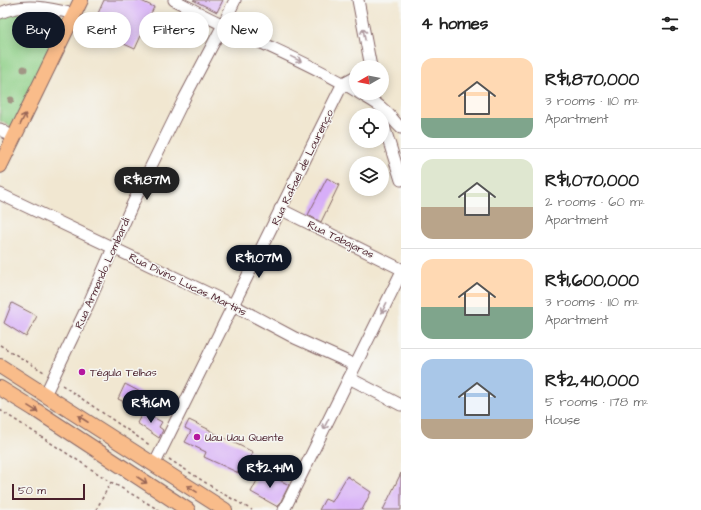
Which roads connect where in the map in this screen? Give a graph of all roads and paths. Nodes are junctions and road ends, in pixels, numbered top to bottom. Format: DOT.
graph roads {
  1 [pos="81,0"];
  2 [pos="174,0"];
  3 [pos="235,0"];
  4 [pos="358,0"];
  5 [pos="75,12"];
  6 [pos="229,12"];
  7 [pos="0,13"];
  8 [pos="73,14"];
  9 [pos="73,16"];
  10 [pos="217,22"];
  11 [pos="217,37"];
  12 [pos="272,48"];
  13 [pos="367,60"];
  14 [pos="349,80"];
  15 [pos="343,83"];
  16 [pos="349,87"];
  17 [pos="367,100"];
  18 [pos="377,108"];
  19 [pos="389,116"];
  20 [pos="401,128"];
  21 [pos="0,129"];
  22 [pos="14,138"];
  23 [pos="389,142"];
  24 [pos="0,166"];
  25 [pos="401,180"];
  26 [pos="0,194"];
  27 [pos="280,209"];
  28 [pos="113,248"];
  29 [pos="401,269"];
  30 [pos="401,273"];
  31 [pos="233,305"];
  32 [pos="0,345"];
  33 [pos="355,365"];
  34 [pos="0,366"];
  35 [pos="53,378"];
  36 [pos="349,378"];
  37 [pos="0,388"];
  38 [pos="45,395"];
  39 [pos="401,405"];
  40 [pos="0,410"];
  41 [pos="157,459"];
  42 [pos="111,482"];
  43 [pos="96,510"];
  44 [pos="159,510"];
  45 [pos="188,510"];
  46 [pos="225,510"];
  47 [pos="252,510"];
  48 [pos="284,510"];
  1 -- 5 [label="main road"];
  2 -- 10 [label="street"];
  3 -- 6 [label="street, Rua Armando Lombardi"];
  13 -- 4 [label="street, one-way"];
  7 -- 8 [label="street"];
  22 -- 9 [label="main road, one-way"];
  11 -- 28 [label="street, Rua Armando Lombardi"];
  12 -- 15 [label="street, one-way"];
  14 -- 15 [label="street"];
  15 -- 16 [label="street"];
  15 -- 27 [label="street, Rua Rafael de Lourenço"];
  17 -- 18 [label="street"];
  19 -- 20 [label="street"];
  21 -- 22 [label="street"];
  22 -- 24 [label="main road"];
  23 -- 25 [label="street"];
  26 -- 28 [label="street, Rua Divino Lucas Martins"];
  27 -- 29 [label="street, Rua Tabajaras"];
  27 -- 31 [label="street, Rua Rafael de Lourenço"];
  28 -- 31 [label="street, Rua Divino Lucas Martins"];
  28 -- 35 [label="street, Rua Armando Lombardi"];
  30 -- 33 [label="street, one-way"];
  31 -- 33 [label="street, Rua Divino Lucas Martins"];
  31 -- 41 [label="street, Rua Rafael de Lourenço"];
  32 -- 35 [label="path"];
  33 -- 36 [label="street"];
  34 -- 38 [label="main road"];
  35 -- 38 [label="street, Rua Armando Lombardi"];
  35 -- 41 [label="path"];
  36 -- 39 [label="street"];
  36 -- 48 [label="street, one-way"];
  37 -- 45 [label="main road, one-way"];
  41 -- 38 [label="main road, one-way"];
  40 -- 42 [label="path"];
  46 -- 41 [label="main road, one-way"];
  41 -- 47 [label="path"];
  42 -- 43 [label="path"];
  42 -- 44 [label="path"];
}
